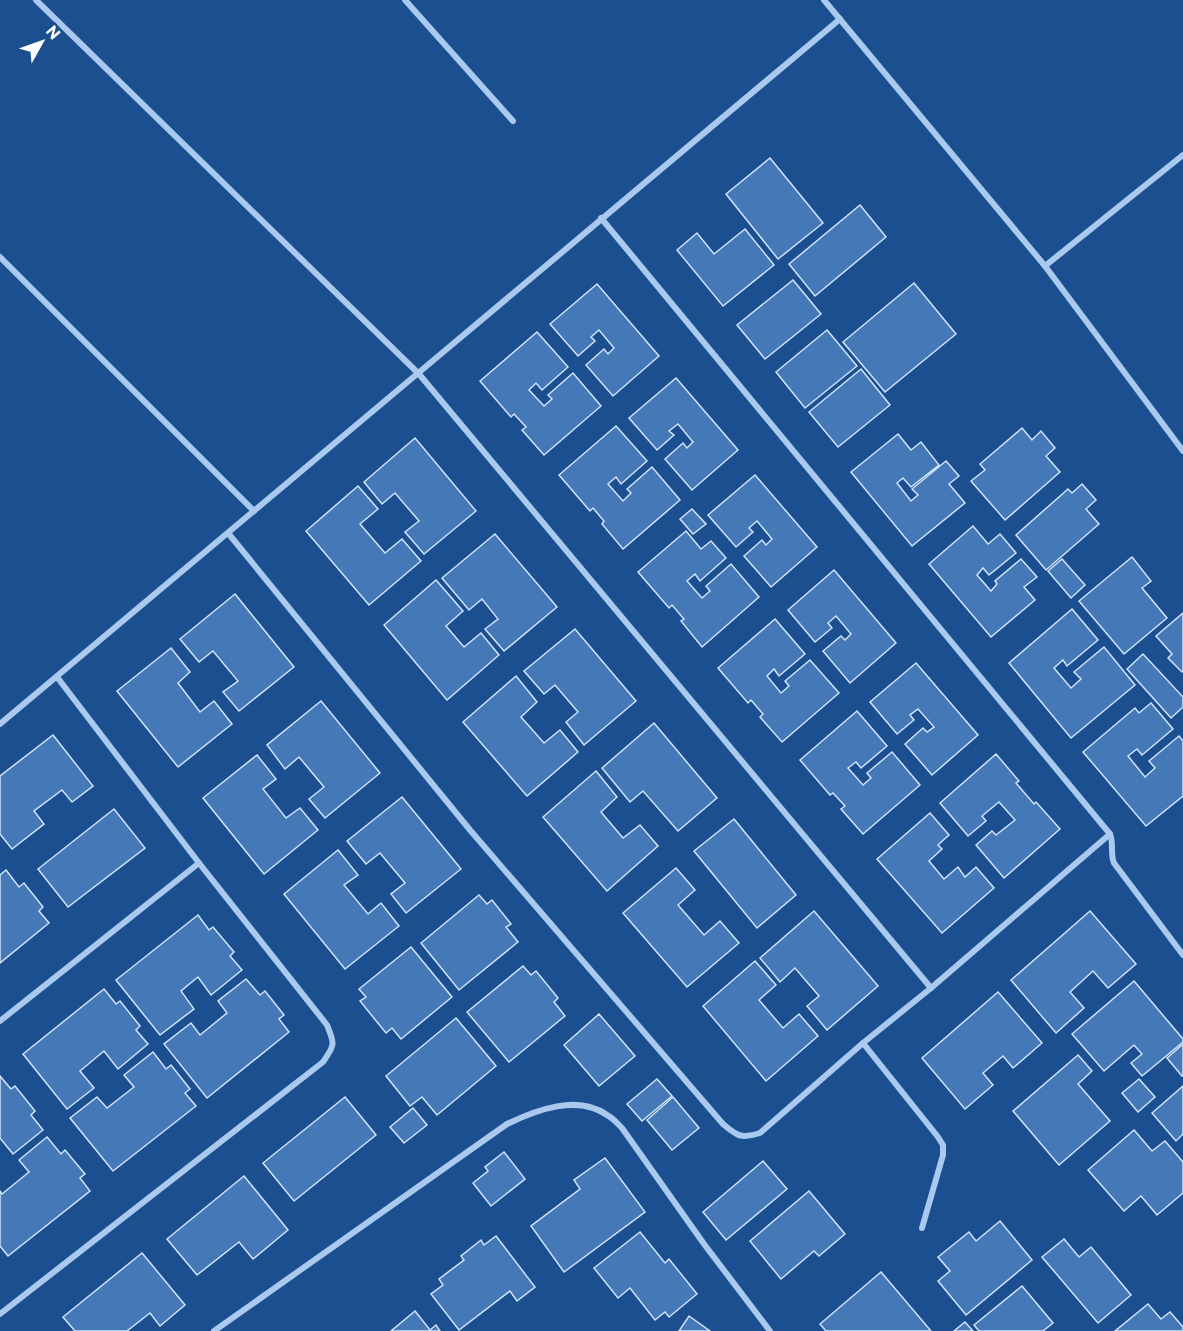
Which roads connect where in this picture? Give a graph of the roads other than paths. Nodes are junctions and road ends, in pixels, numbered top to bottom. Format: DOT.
graph roads {
  1 [pos="36,0"];
  2 [pos="405,0"];
  3 [pos="824,0"];
  4 [pos="840,19"];
  5 [pos="513,121"];
  6 [pos="1183,155"];
  7 [pos="601,219"];
  8 [pos="0,257"];
  9 [pos="1044,266"];
  10 [pos="419,374"];
  11 [pos="1183,451"];
  12 [pos="255,511"];
  13 [pos="228,533"];
  14 [pos="57,677"];
  15 [pos="0,724"];
  16 [pos="1110,834"];
  17 [pos="199,863"];
  18 [pos="1183,955"];
  19 [pos="931,988"];
  20 [pos="0,1021"];
  21 [pos="863,1043"];
  22 [pos="922,1228"];
  23 [pos="0,1314"];
  24 [pos="214,1331"];
  25 [pos="770,1331"];
  1 -- 10 [label="street"];
  2 -- 5 [label="street"];
  3 -- 4 [label="street"];
  4 -- 7 [label="street"];
  4 -- 9 [label="street"];
  6 -- 9 [label="street"];
  7 -- 10 [label="street"];
  7 -- 16 [label="street"];
  8 -- 12 [label="street"];
  9 -- 11 [label="street"];
  10 -- 12 [label="street"];
  10 -- 19 [label="street"];
  12 -- 13 [label="street"];
  13 -- 14 [label="street"];
  13 -- 21 [label="street"];
  14 -- 15 [label="street"];
  14 -- 17 [label="street"];
  16 -- 18 [label="street"];
  16 -- 19 [label="street"];
  17 -- 20 [label="street"];
  17 -- 23 [label="street"];
  19 -- 21 [label="street"];
  21 -- 22 [label="street"];
  24 -- 25 [label="street"];
}
